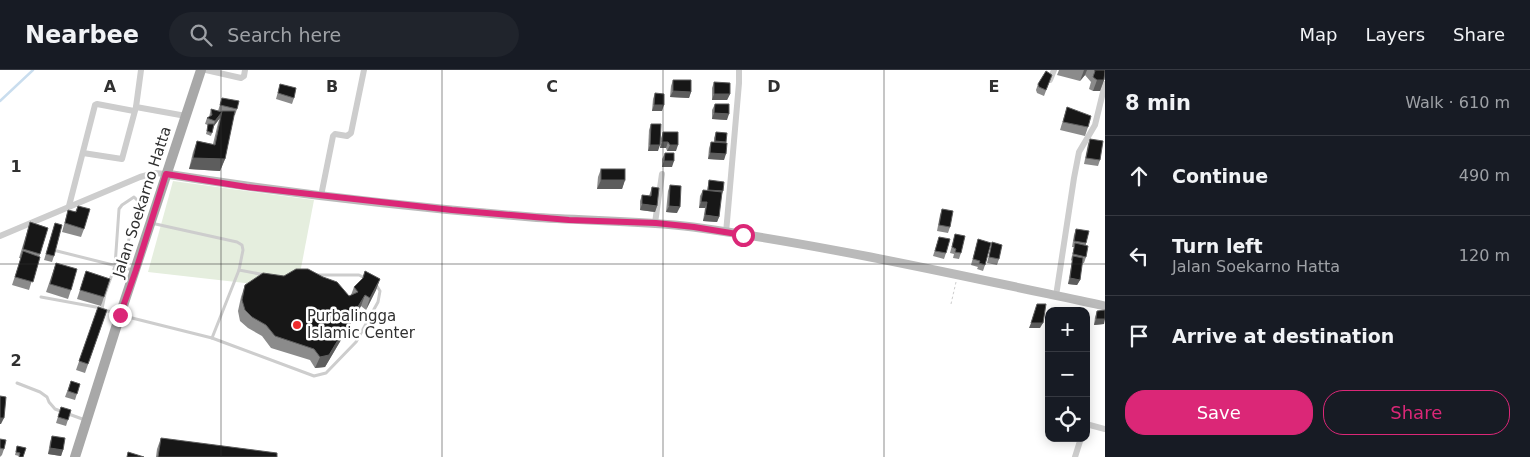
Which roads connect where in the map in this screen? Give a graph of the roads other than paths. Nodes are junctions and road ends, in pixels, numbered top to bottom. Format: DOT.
graph roads {
  1 [pos="141,70"];
  2 [pos="201,70"];
  3 [pos="206,70"];
  4 [pos="245,70"];
  5 [pos="364,70"];
  6 [pos="739,70"];
  7 [pos="1054,70"];
  8 [pos="1050,80"];
  9 [pos="1105,84"];
  10 [pos="135,109"];
  11 [pos="186,116"];
  12 [pos="83,153"];
  13 [pos="166,174"];
  14 [pos="662,174"];
  15 [pos="321,196"];
  16 [pos="69,206"];
  17 [pos="150,223"];
  18 [pos="656,223"];
  19 [pos="726,233"];
  20 [pos="0,236"];
  21 [pos="57,251"];
  22 [pos="115,266"];
  23 [pos="122,268"];
  24 [pos="136,270"];
  25 [pos="239,270"];
  26 [pos="274,275"];
  27 [pos="313,275"];
  28 [pos="42,296"];
  29 [pos="1056,296"];
  30 [pos="1105,306"];
  31 [pos="102,309"];
  32 [pos="120,315"];
  33 [pos="212,338"];
  34 [pos="17,383"];
  35 [pos="88,421"];
  36 [pos="1090,425"];
  37 [pos="1105,429"];
  38 [pos="1080,442"];
  39 [pos="75,457"];
  40 [pos="1075,457"];
  1 -- 10 [label="street"];
  2 -- 11 [label="main road, Jalan Soekarno Hatta"];
  3 -- 4 [label="street"];
  5 -- 15 [label="street"];
  6 -- 19 [label="street"];
  7 -- 8 [label="street"];
  9 -- 29 [label="street"];
  10 -- 11 [label="street"];
  10 -- 12 [label="street"];
  10 -- 12 [label="street"];
  11 -- 13 [label="main road, Jalan Soekarno Hatta"];
  12 -- 16 [label="street"];
  13 -- 15 [label="street"];
  13 -- 16 [label="street"];
  13 -- 17 [label="main road, Jalan Soekarno Hatta"];
  14 -- 18 [label="street"];
  15 -- 18 [label="street"];
  16 -- 20 [label="street"];
  17 -- 24 [label="main road, Jalan Soekarno Hatta"];
  17 -- 25 [label="lane"];
  18 -- 19 [label="street"];
  19 -- 29 [label="street"];
  21 -- 22 [label="lane"];
  22 -- 23 [label="lane"];
  22 -- 23 [label="lane"];
  22 -- 31 [label="lane"];
  23 -- 24 [label="lane"];
  24 -- 32 [label="main road, Jalan Soekarno Hatta"];
  25 -- 26 [label="lane"];
  25 -- 33 [label="lane"];
  27 -- 33 [label="lane"];
  28 -- 31 [label="lane"];
  29 -- 30 [label="street"];
  31 -- 32 [label="lane"];
  32 -- 33 [label="lane"];
  32 -- 35 [label="main road, Jalan Soekarno Hatta"];
  34 -- 35 [label="lane"];
  35 -- 39 [label="main road, Jalan Soekarno Hatta"];
  36 -- 37 [label="street"];
  38 -- 40 [label="street"];
}
